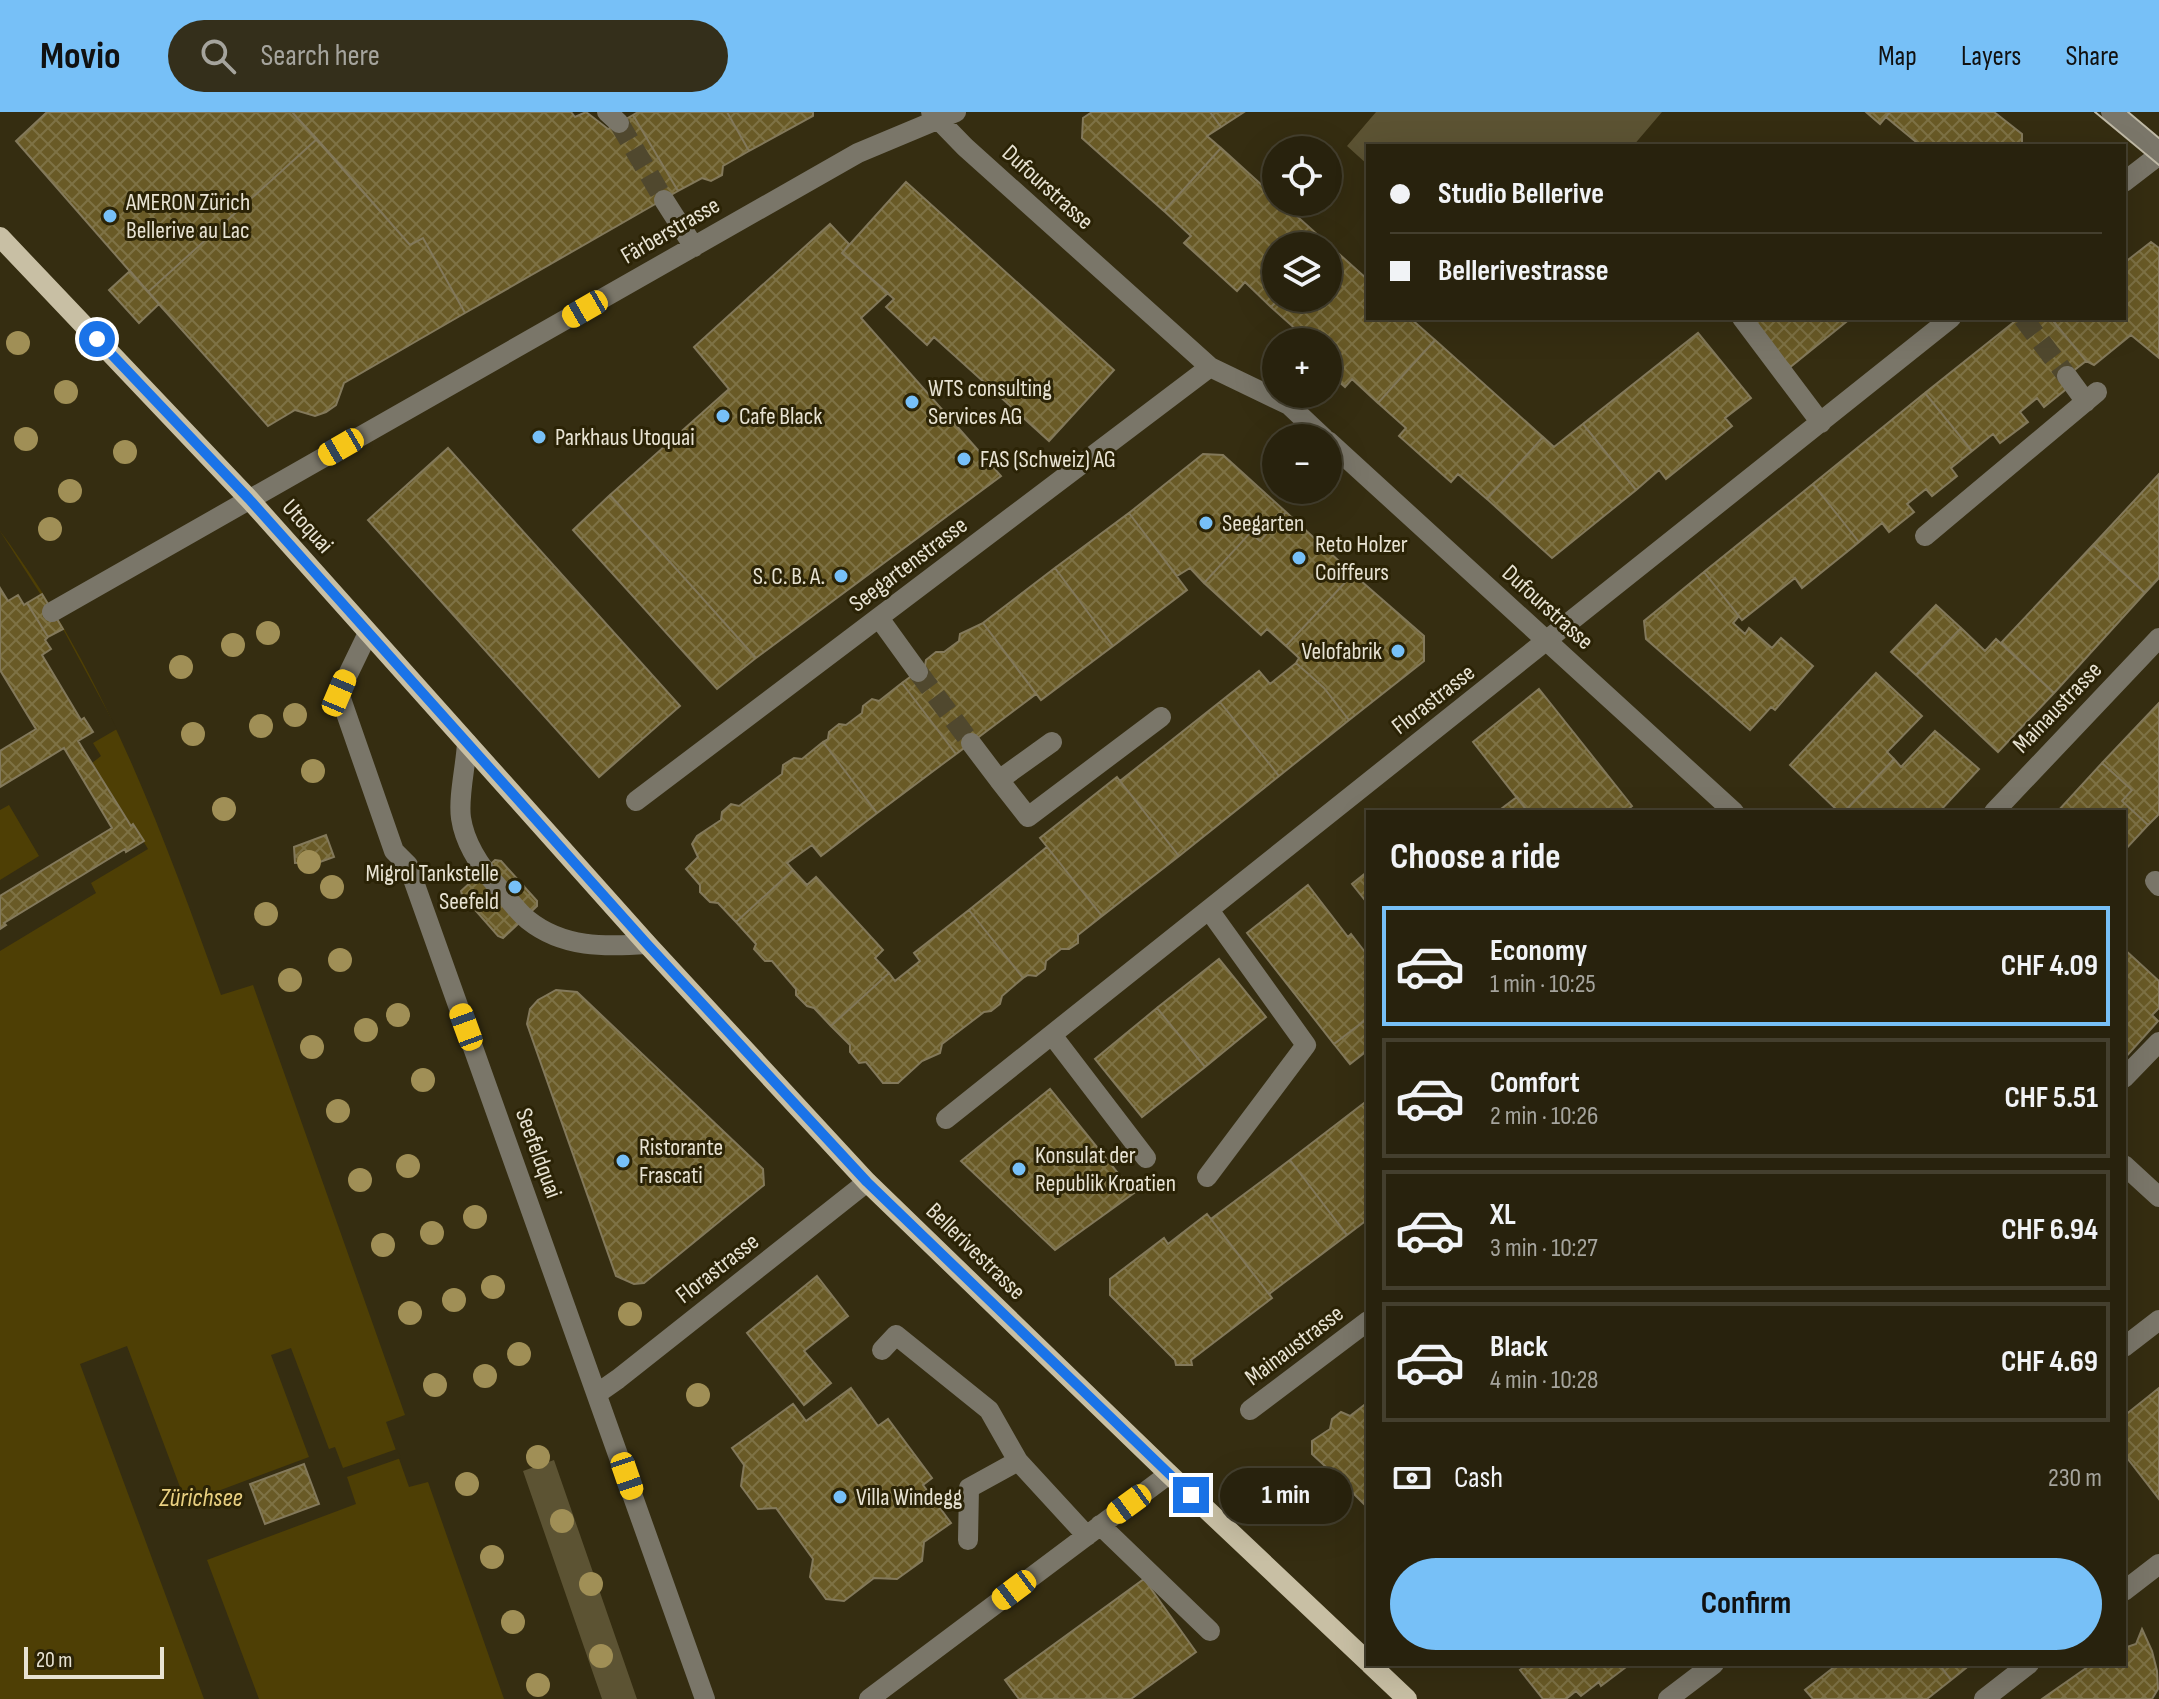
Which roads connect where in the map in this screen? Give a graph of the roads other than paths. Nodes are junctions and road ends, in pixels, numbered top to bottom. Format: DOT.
graph roads {
  1 [pos="2111,112"];
  2 [pos="942,114"];
  3 [pos="2156,144"];
  4 [pos="2126,180"];
  5 [pos="664,200"];
  6 [pos="0,237"];
  7 [pos="694,247"];
  8 [pos="1744,320"];
  9 [pos="1949,320"];
  10 [pos="1210,367"];
  11 [pos="2067,376"];
  12 [pos="1821,423"];
  13 [pos="1309,424"];
  14 [pos="1342,455"];
  15 [pos="249,499"];
  16 [pos="1925,536"];
  17 [pos="52,612"];
  18 [pos="879,618"];
  19 [pos="368,633"];
  20 [pos="2159,638"];
  21 [pos="1546,640"];
  22 [pos="918,672"];
  23 [pos="1161,717"];
  24 [pos="1052,742"];
  25 [pos="467,743"];
  26 [pos="971,743"];
  27 [pos="999,780"];
  28 [pos="636,801"];
  29 [pos="1732,810"];
  30 [pos="1996,810"];
  31 [pos="569,857"];
  32 [pos="1209,910"];
  33 [pos="647,944"];
  34 [pos="1052,1035"];
  35 [pos="2159,1042"];
  36 [pos="2126,1076"];
  37 [pos="946,1119"];
  38 [pos="1146,1158"];
  39 [pos="2126,1167"];
  40 [pos="1207,1177"];
  41 [pos="867,1182"];
  42 [pos="2159,1197"];
  43 [pos="2159,1320"];
  44 [pos="1366,1323"];
  45 [pos="2126,1345"];
  46 [pos="882,1350"];
  47 [pos="598,1393"];
  48 [pos="1250,1410"];
  49 [pos="1018,1461"];
  50 [pos="1169,1474"];
  51 [pos="1093,1530"];
  52 [pos="968,1540"];
  53 [pos="2159,1564"];
  54 [pos="2126,1589"];
  55 [pos="1210,1631"];
  56 [pos="1366,1660"];
  57 [pos="1372,1666"];
  58 [pos="1711,1666"];
  59 [pos="2026,1666"];
  60 [pos="705,1699"];
  61 [pos="869,1699"];
  62 [pos="1407,1699"];
  63 [pos="1668,1699"];
  64 [pos="1984,1699"];
  1 -- 3 [label="street"];
  2 -- 7 [label="street, Färberstrasse"];
  2 -- 10 [label="street, Dufourstrasse"];
  3 -- 4 [label="street"];
  5 -- 7 [label="street"];
  6 -- 15 [label="main road, Utoquai"];
  7 -- 15 [label="street, Färberstrasse"];
  8 -- 12 [label="street"];
  9 -- 12 [label="street, Florastrasse"];
  10 -- 13 [label="street, Dufourstrasse"];
  10 -- 18 [label="street, Seegartenstrasse"];
  11 -- 16 [label="street"];
  12 -- 21 [label="street, Florastrasse"];
  14 -- 21 [label="street, Dufourstrasse"];
  15 -- 17 [label="street, Färberstrasse"];
  15 -- 19 [label="main road, Utoquai"];
  18 -- 22 [label="street"];
  18 -- 28 [label="street, Seegartenstrasse"];
  19 -- 25 [label="main road, Utoquai"];
  19 -- 47 [label="street, Seefeldquai"];
  20 -- 30 [label="street, Mainaustrasse"];
  21 -- 29 [label="street, Dufourstrasse"];
  21 -- 32 [label="street, Florastrasse"];
  23 -- 27 [label="street"];
  24 -- 27 [label="street"];
  25 -- 31 [label="main road, Utoquai"];
  25 -- 33 [label="street"];
  26 -- 27 [label="street"];
  31 -- 33 [label="main road, Bellerivestrasse"];
  32 -- 34 [label="street, Florastrasse"];
  32 -- 40 [label="street"];
  33 -- 41 [label="main road, Bellerivestrasse"];
  34 -- 37 [label="street, Florastrasse"];
  34 -- 38 [label="street"];
  35 -- 36 [label="street"];
  39 -- 42 [label="street"];
  41 -- 47 [label="street, Florastrasse"];
  41 -- 50 [label="main road, Bellerivestrasse"];
  43 -- 45 [label="street"];
  44 -- 48 [label="street, Mainaustrasse"];
  46 -- 49 [label="street"];
  47 -- 60 [label="street, Seefeldquai"];
  49 -- 51 [label="street"];
  49 -- 52 [label="street"];
  50 -- 51 [label="street"];
  50 -- 56 [label="main road, Bellerivestrasse"];
  51 -- 55 [label="street"];
  51 -- 61 [label="street"];
  53 -- 54 [label="street"];
  57 -- 62 [label="main road, Bellerivestrasse"];
  58 -- 63 [label="street"];
  59 -- 64 [label="street"];
}
